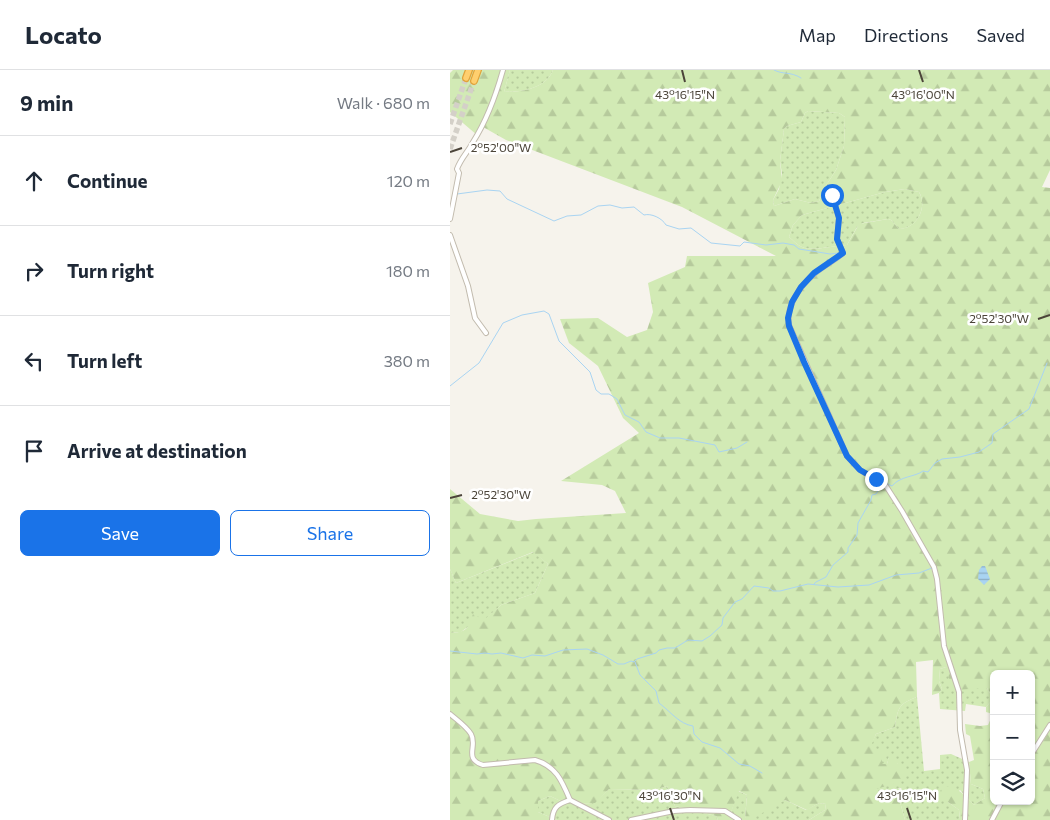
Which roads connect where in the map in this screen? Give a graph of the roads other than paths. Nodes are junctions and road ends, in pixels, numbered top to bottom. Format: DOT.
graph roads {
  1 [pos="469,70"];
  2 [pos="478,70"];
  3 [pos="503,70"];
  4 [pos="466,78"];
  5 [pos="474,81"];
  6 [pos="450,167"];
  7 [pos="457,169"];
  8 [pos="832,195"];
  9 [pos="450,219"];
  10 [pos="450,235"];
  11 [pos="486,333"];
  12 [pos="450,714"];
  13 [pos="1050,725"];
  14 [pos="1035,749"];
  15 [pos="570,800"];
  16 [pos="1000,805"];
  17 [pos="552,820"];
  18 [pos="609,820"];
  19 [pos="631,820"];
  20 [pos="740,820"];
  21 [pos="965,820"];
  22 [pos="992,820"];
  1 -- 4 [label="highway"];
  2 -- 5 [label="highway"];
  3 -- 7 [label="street"];
  6 -- 7 [label="street"];
  7 -- 9 [label="street"];
  8 -- 21 [label="street"];
  10 -- 11 [label="street"];
  12 -- 15 [label="street"];
  13 -- 14 [label="street"];
  15 -- 17 [label="street"];
  15 -- 18 [label="street"];
  16 -- 22 [label="street"];
  19 -- 20 [label="street"];
}
